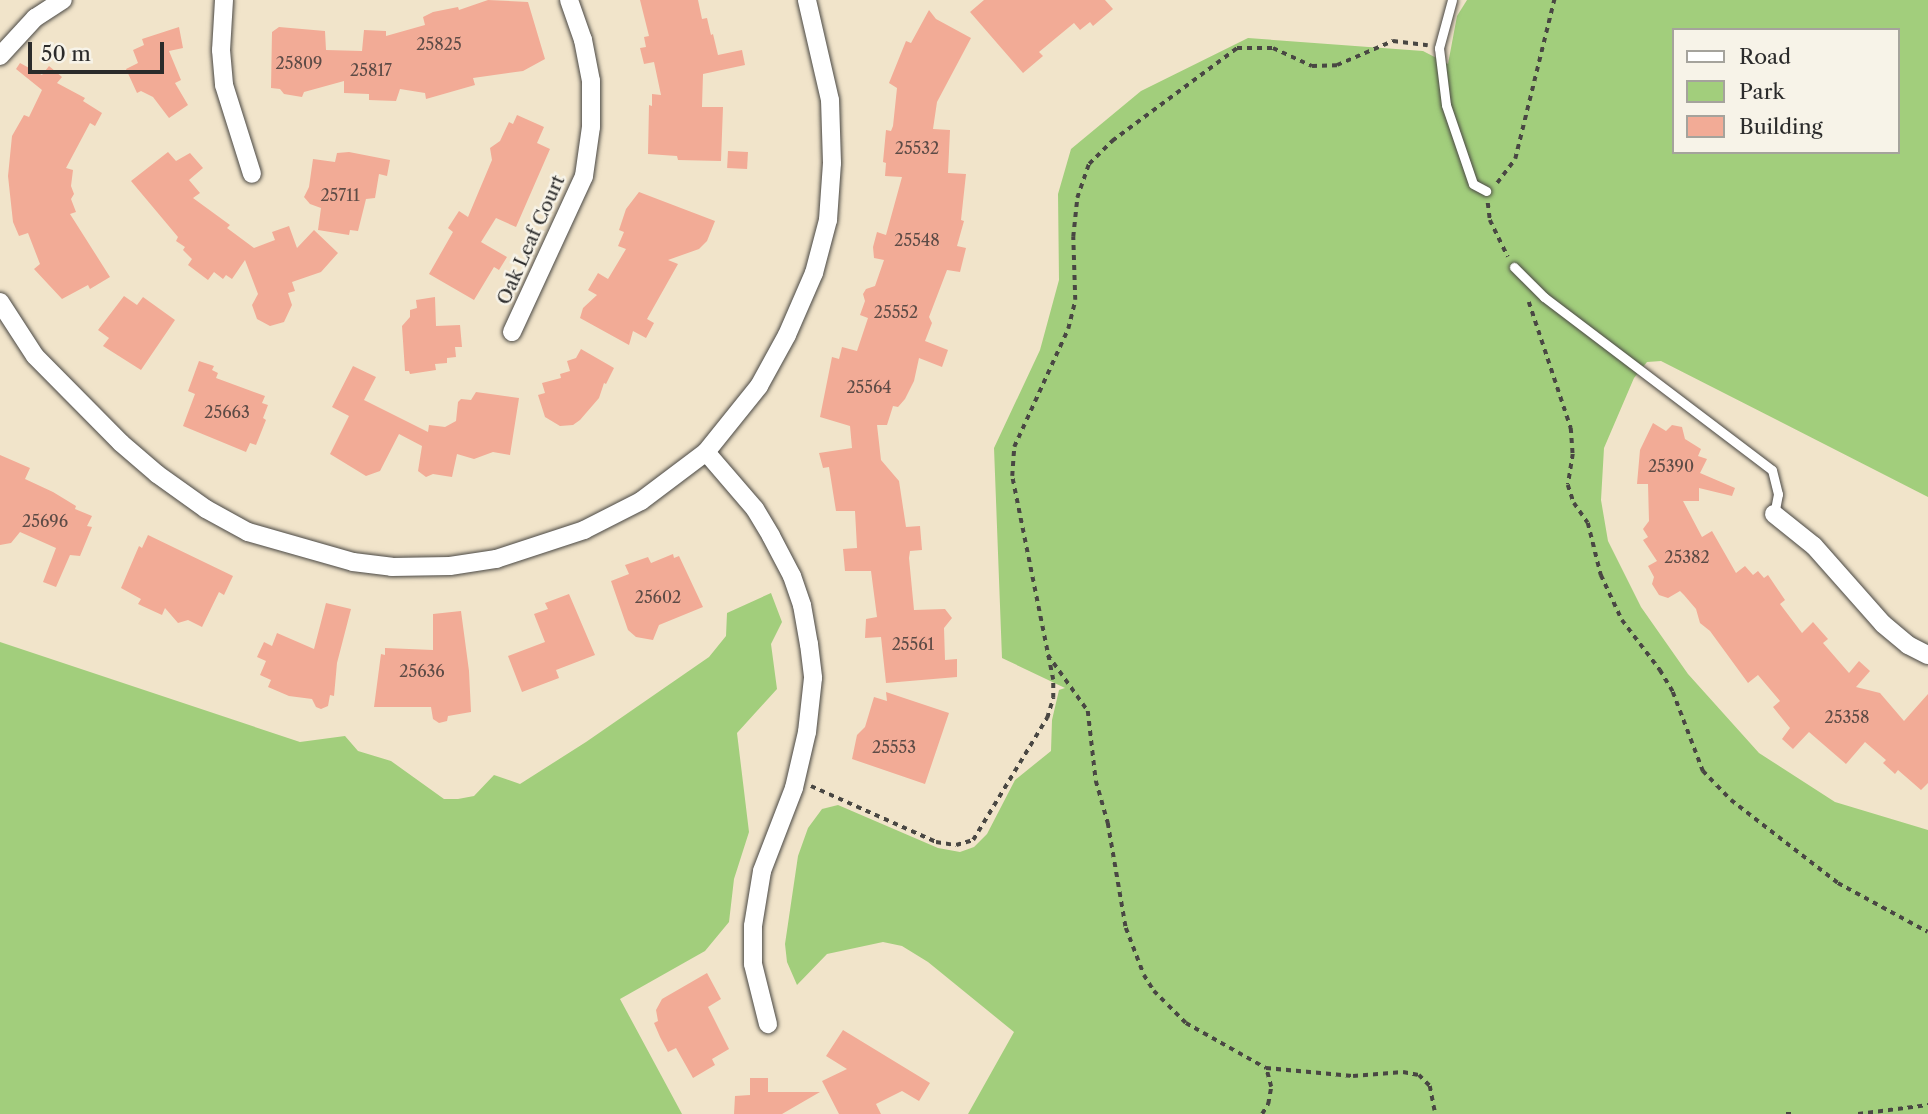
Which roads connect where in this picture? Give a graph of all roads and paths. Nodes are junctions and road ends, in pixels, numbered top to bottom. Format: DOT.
graph roads {
  1 [pos="63,0"];
  2 [pos="224,0"];
  3 [pos="569,0"];
  4 [pos="1452,0"];
  5 [pos="1554,0"];
  6 [pos="809,1"];
  7 [pos="1438,47"];
  8 [pos="0,56"];
  9 [pos="252,174"];
  10 [pos="1486,191"];
  11 [pos="1514,267"];
  12 [pos="1528,300"];
  13 [pos="0,302"];
  14 [pos="512,332"];
  15 [pos="706,452"];
  16 [pos="1774,514"];
  17 [pos="1047,653"];
  18 [pos="1928,655"];
  19 [pos="797,779"];
  20 [pos="1928,932"];
  21 [pos="768,1024"];
  22 [pos="1266,1068"];
  23 [pos="1928,1105"];
  24 [pos="1435,1111"];
  25 [pos="1262,1114"];
  26 [pos="1858,1114"];
  1 -- 8 [label="street"];
  2 -- 9 [label="street"];
  3 -- 14 [label="street, Oak Leaf Court"];
  4 -- 7 [label="lane"];
  5 -- 10 [label="path"];
  6 -- 15 [label="street"];
  7 -- 10 [label="lane"];
  7 -- 17 [label="path"];
  10 -- 11 [label="path"];
  11 -- 16 [label="lane"];
  12 -- 20 [label="path"];
  13 -- 15 [label="street"];
  15 -- 19 [label="street"];
  16 -- 18 [label="street"];
  17 -- 19 [label="path"];
  17 -- 22 [label="path"];
  19 -- 21 [label="street"];
  22 -- 24 [label="path"];
  22 -- 25 [label="path"];
  23 -- 26 [label="path"];
}
